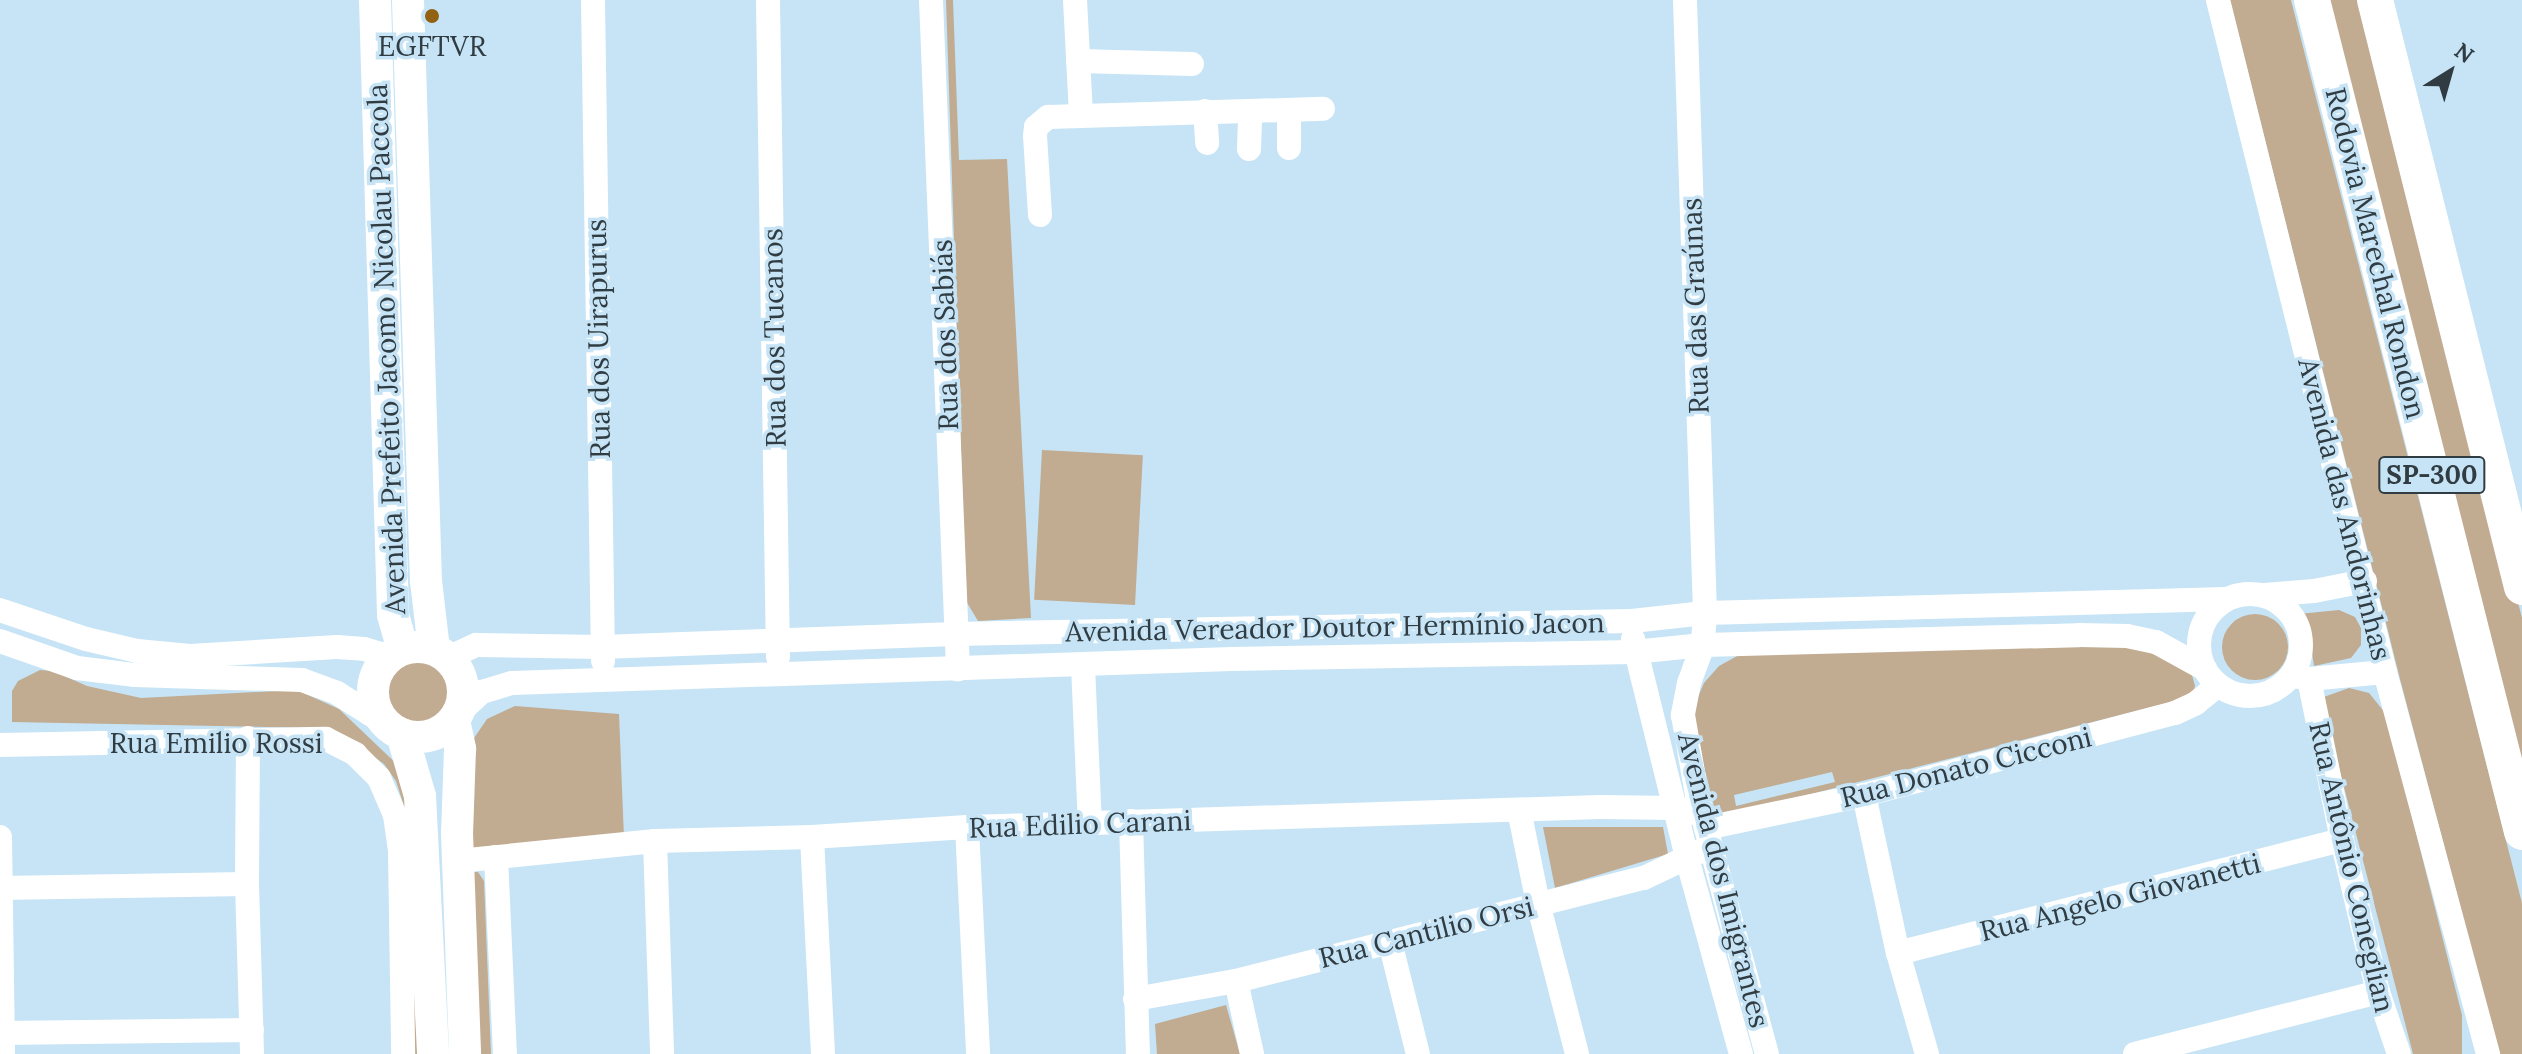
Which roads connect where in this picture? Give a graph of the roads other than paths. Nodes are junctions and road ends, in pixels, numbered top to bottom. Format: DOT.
graph roads {
  1 [pos="375,0"];
  2 [pos="408,0"];
  3 [pos="593,0"];
  4 [pos="768,0"];
  5 [pos="931,0"];
  6 [pos="1075,0"];
  7 [pos="1685,0"];
  8 [pos="2218,0"];
  9 [pos="2312,0"];
  10 [pos="2375,0"];
  11 [pos="1078,61"];
  12 [pos="1192,64"];
  13 [pos="1323,109"];
  14 [pos="1289,110"];
  15 [pos="1205,111"];
  16 [pos="1250,111"];
  17 [pos="1081,114"];
  18 [pos="1207,143"];
  19 [pos="1289,148"];
  20 [pos="1249,149"];
  21 [pos="1040,215"];
  22 [pos="2365,581"];
  23 [pos="2522,587"];
  24 [pos="2265,595"];
  25 [pos="2226,599"];
  26 [pos="0,610"];
  27 [pos="1705,613"];
  28 [pos="1632,621"];
  29 [pos="955,634"];
  30 [pos="0,641"];
  31 [pos="779,641"];
  32 [pos="1703,645"];
  33 [pos="602,647"];
  34 [pos="1634,652"];
  35 [pos="418,653"];
  36 [pos="1083,666"];
  37 [pos="958,669"];
  38 [pos="2385,672"];
  39 [pos="776,675"];
  40 [pos="2211,677"];
  41 [pos="2301,677"];
  42 [pos="605,679"];
  43 [pos="456,717"];
  44 [pos="396,730"];
  45 [pos="248,738"];
  46 [pos="0,745"];
  47 [pos="1864,795"];
  48 [pos="1675,808"];
  49 [pos="1519,810"];
  50 [pos="1131,821"];
  51 [pos="1090,825"];
  52 [pos="967,827"];
  53 [pos="1706,830"];
  54 [pos="2522,832"];
  55 [pos="0,837"];
  56 [pos="812,837"];
  57 [pos="2342,840"];
  58 [pos="655,841"];
  59 [pos="496,857"];
  60 [pos="1687,858"];
  61 [pos="458,861"];
  62 [pos="247,884"];
  63 [pos="1,888"];
  64 [pos="1538,903"];
  65 [pos="1390,942"];
  66 [pos="1898,953"];
  67 [pos="1236,981"];
  68 [pos="2378,992"];
  69 [pos="1135,999"];
  70 [pos="2477,1016"];
  71 [pos="1,1040"];
  72 [pos="252,1042"];
  73 [pos="403,1054"];
  74 [pos="433,1054"];
  75 [pos="465,1054"];
  76 [pos="505,1054"];
  77 [pos="662,1054"];
  78 [pos="823,1054"];
  79 [pos="978,1054"];
  80 [pos="1138,1054"];
  81 [pos="1252,1054"];
  82 [pos="1418,1054"];
  83 [pos="1577,1054"];
  84 [pos="1741,1054"];
  85 [pos="1767,1054"];
  86 [pos="1927,1054"];
  87 [pos="2135,1054"];
  88 [pos="2399,1054"];
  89 [pos="2475,1054"];
  90 [pos="2488,1054"];
  1 -- 35 [label="main road, Avenida Prefeito Jacomo Nicolau Paccola"];
  2 -- 35 [label="main road, Avenida Prefeito Jacomo Nicolau Paccola"];
  3 -- 33 [label="street, Rua dos Uirapurus"];
  4 -- 31 [label="street, Rua dos Tucanos"];
  5 -- 29 [label="street, Rua dos Sabiás"];
  6 -- 11 [label="street"];
  7 -- 27 [label="street, Rua das Graúnas"];
  8 -- 22 [label="street, Avenida das Andorinhas"];
  9 -- 54 [label="highway, Rodovia Marechal Rondon / SP-300"];
  10 -- 23 [label="highway, SP-300"];
  11 -- 12 [label="street"];
  11 -- 17 [label="street"];
  13 -- 14 [label="street"];
  14 -- 16 [label="street"];
  14 -- 19 [label="street"];
  15 -- 16 [label="street"];
  15 -- 17 [label="street"];
  15 -- 18 [label="street"];
  16 -- 20 [label="street"];
  17 -- 21 [label="street"];
  22 -- 24 [label="street"];
  22 -- 38 [label="street, Avenida das Andorinhas"];
  24 -- 25 [label="street"];
  24 -- 41 [label="street"];
  25 -- 27 [label="street, Avenida Vereador Doutor Hermínio Jacon"];
  25 -- 40 [label="street"];
  26 -- 35 [label="street"];
  27 -- 28 [label="street, Avenida Vereador Doutor Hermínio Jacon"];
  27 -- 32 [label="street, Avenida dos Imigrantes"];
  28 -- 29 [label="street, Avenida Vereador Doutor Hermínio Jacon"];
  28 -- 34 [label="street, Avenida dos Imigrantes"];
  29 -- 31 [label="street, Avenida Vereador Doutor Hermínio Jacon"];
  29 -- 37 [label="street, Rua dos Sabiás"];
  30 -- 44 [label="street"];
  31 -- 33 [label="street, Avenida Vereador Doutor Hermínio Jacon"];
  31 -- 39 [label="street, Rua dos Tucanos"];
  32 -- 34 [label="street, Avenida Vereador Doutor Hermínio Jacon"];
  32 -- 40 [label="street, Avenida Vereador Doutor Hermínio Jacon"];
  32 -- 53 [label="street, Avenida dos Imigrantes"];
  33 -- 35 [label="street, Avenida Vereador Doutor Hermínio Jacon"];
  33 -- 42 [label="street, Rua dos Uirapurus"];
  34 -- 36 [label="street, Avenida Vereador Doutor Hermínio Jacon"];
  34 -- 48 [label="street, Avenida dos Imigrantes"];
  35 -- 43 [label="main road"];
  35 -- 44 [label="main road"];
  36 -- 37 [label="street, Avenida Vereador Doutor Hermínio Jacon"];
  36 -- 51 [label="street"];
  37 -- 39 [label="street, Avenida Vereador Doutor Hermínio Jacon"];
  38 -- 41 [label="street"];
  38 -- 70 [label="street, Avenida das Andorinhas"];
  39 -- 42 [label="street, Avenida Vereador Doutor Hermínio Jacon"];
  40 -- 41 [label="street"];
  40 -- 47 [label="street, Rua Donato Cicconi"];
  41 -- 57 [label="street, Rua Antônio Coneglian"];
  42 -- 43 [label="street, Avenida Vereador Doutor Hermínio Jacon"];
  43 -- 44 [label="main road"];
  43 -- 61 [label="main road"];
  44 -- 74 [label="main road"];
  45 -- 46 [label="street, Rua Emilio Rossi"];
  45 -- 62 [label="street"];
  45 -- 73 [label="street, Rua Emilio Rossi"];
  47 -- 53 [label="street, Rua Donato Cicconi"];
  47 -- 66 [label="street"];
  48 -- 49 [label="street, Rua Edilio Carani"];
  48 -- 53 [label="street, Rua Edilio Carani"];
  48 -- 60 [label="street, Avenida dos Imigrantes"];
  49 -- 50 [label="street, Rua Edilio Carani"];
  49 -- 64 [label="street"];
  50 -- 51 [label="street, Rua Edilio Carani"];
  50 -- 69 [label="street"];
  51 -- 52 [label="street, Rua Edilio Carani"];
  52 -- 56 [label="street, Rua Edilio Carani"];
  52 -- 79 [label="street"];
  53 -- 60 [label="street, Rua Cantilio Orsi"];
  53 -- 85 [label="street, Avenida dos Imigrantes"];
  55 -- 63 [label="street"];
  56 -- 58 [label="street, Rua Edilio Carani"];
  56 -- 78 [label="street"];
  57 -- 66 [label="street, Rua Angelo Giovanetti"];
  57 -- 68 [label="street, Rua Antônio Coneglian"];
  58 -- 59 [label="street, Rua Edilio Carani"];
  58 -- 77 [label="street"];
  59 -- 61 [label="street, Rua Edilio Carani"];
  59 -- 76 [label="street"];
  60 -- 64 [label="street, Rua Cantilio Orsi"];
  60 -- 84 [label="street, Avenida dos Imigrantes"];
  61 -- 75 [label="main road"];
  62 -- 63 [label="street"];
  62 -- 72 [label="street"];
  63 -- 71 [label="street"];
  64 -- 65 [label="street, Rua Cantilio Orsi"];
  64 -- 83 [label="street"];
  65 -- 67 [label="street, Rua Cantilio Orsi"];
  65 -- 82 [label="street"];
  66 -- 86 [label="street"];
  67 -- 69 [label="street, Rua Cantilio Orsi"];
  67 -- 81 [label="street"];
  68 -- 87 [label="street"];
  68 -- 88 [label="street, Rua Antônio Coneglian"];
  69 -- 80 [label="street"];
  70 -- 89 [label="street"];
  70 -- 90 [label="street, Avenida das Andorinhas"];
  71 -- 72 [label="street"];
}
